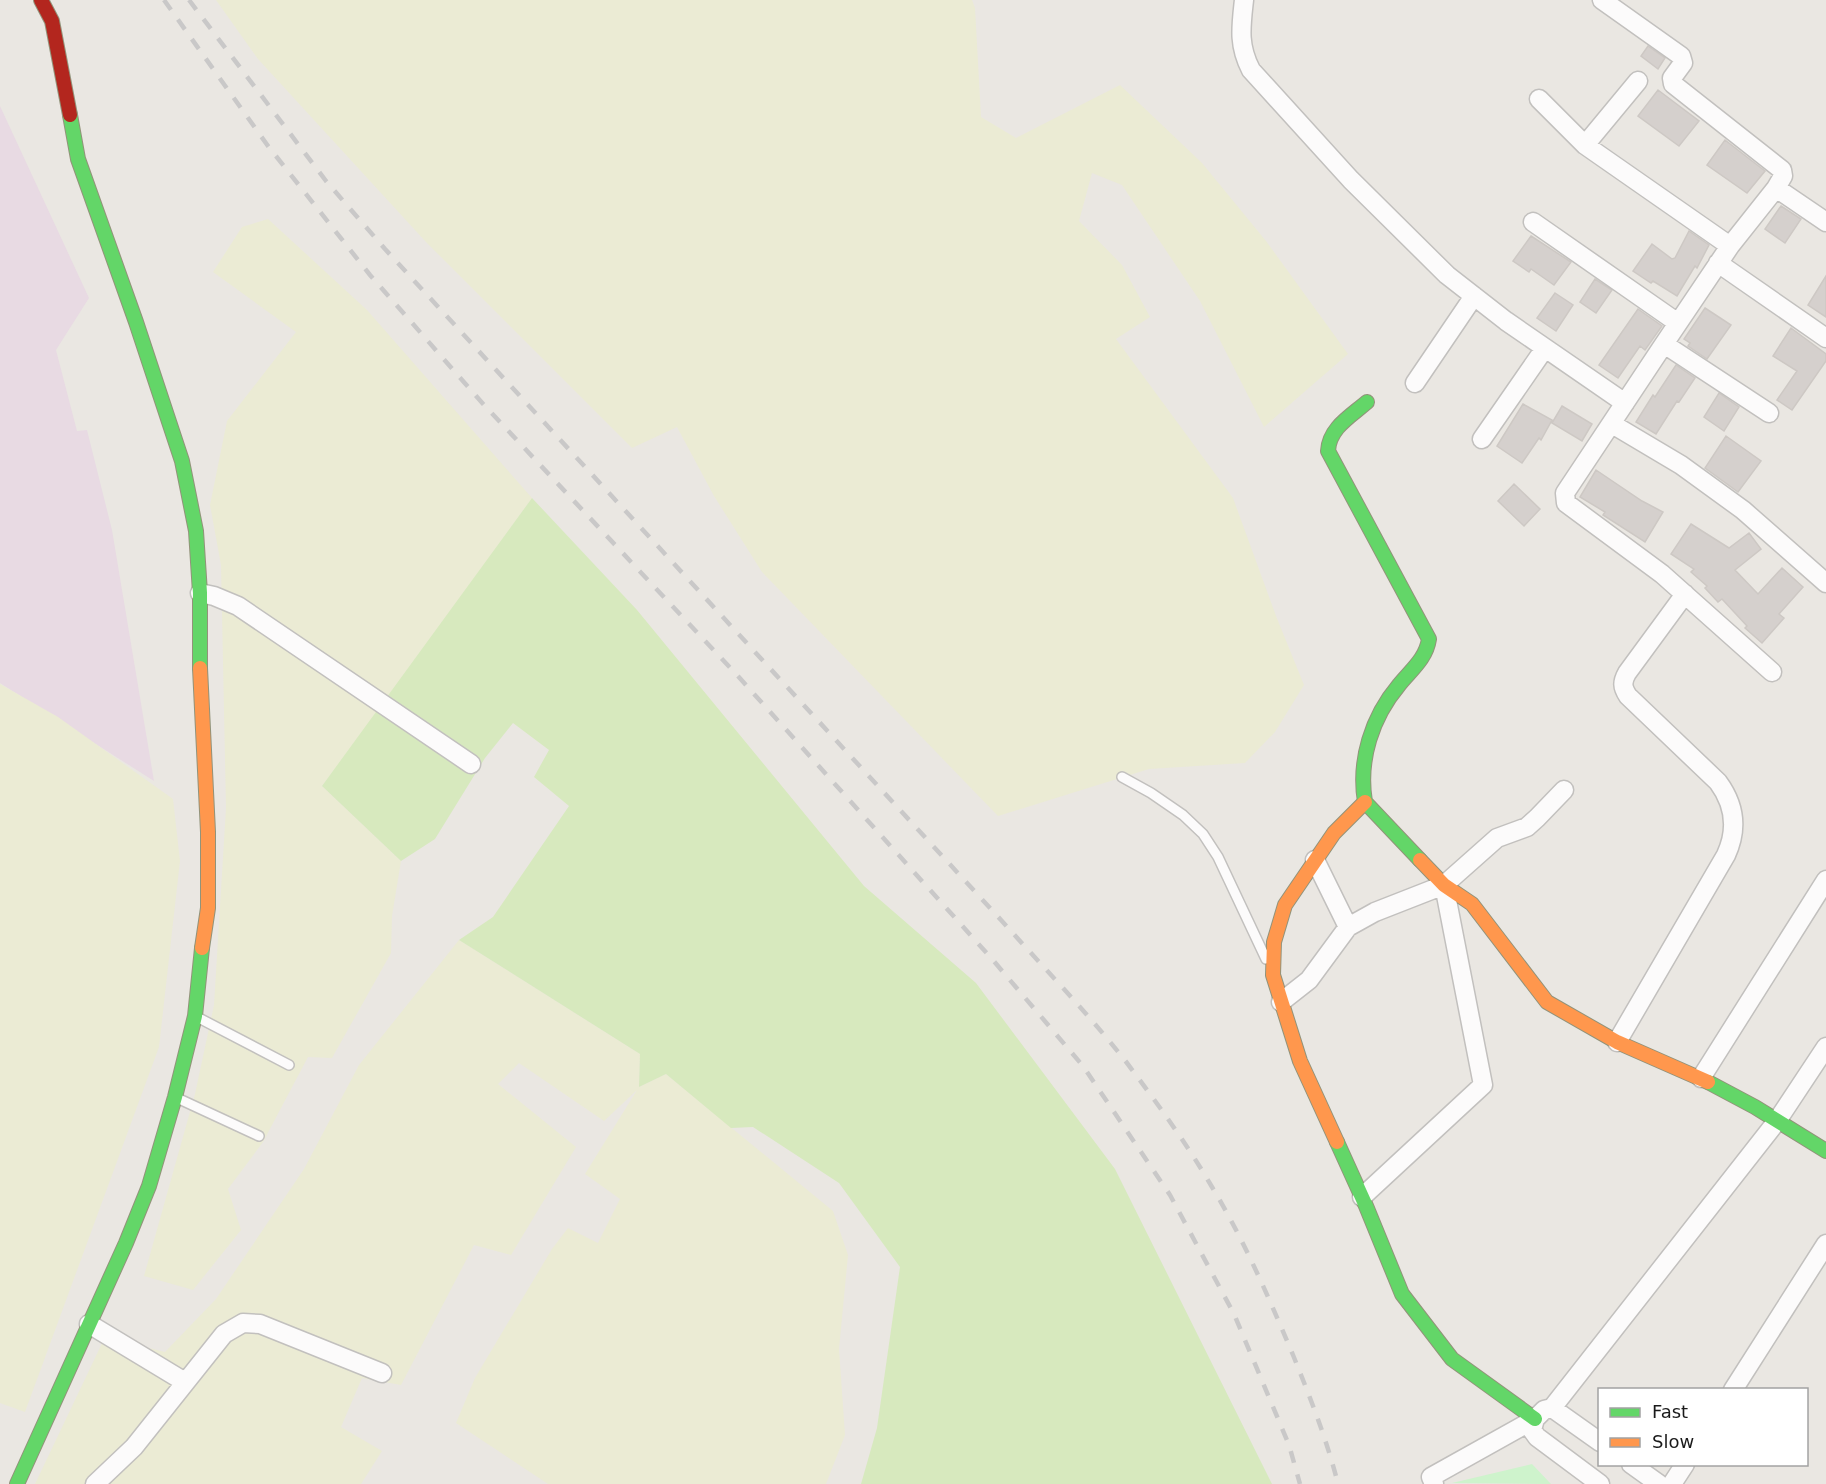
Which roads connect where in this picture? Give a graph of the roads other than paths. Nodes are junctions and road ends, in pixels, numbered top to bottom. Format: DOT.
graph roads {
  1 [pos="41,0"];
  2 [pos="1244,0"];
  3 [pos="1602,0"];
  4 [pos="1638,81"];
  5 [pos="1539,99"];
  6 [pos="1585,145"];
  7 [pos="1776,188"];
  8 [pos="1533,222"];
  9 [pos="1826,222"];
  10 [pos="1730,246"];
  11 [pos="1718,263"];
  12 [pos="1474,296"];
  13 [pos="1678,322"];
  14 [pos="1826,338"];
  15 [pos="1664,344"];
  16 [pos="1545,348"];
  17 [pos="1415,383"];
  18 [pos="1367,402"];
  19 [pos="1625,403"];
  20 [pos="1769,413"];
  21 [pos="1612,424"];
  22 [pos="1482,439"];
  23 [pos="1826,583"];
  24 [pos="200,592"];
  25 [pos="1685,594"];
  26 [pos="1772,672"];
  27 [pos="471,764"];
  28 [pos="1122,777"];
  29 [pos="1564,789"];
  30 [pos="1365,802"];
  31 [pos="1315,860"];
  32 [pos="1826,880"];
  33 [pos="1444,885"];
  34 [pos="1348,927"];
  35 [pos="1273,975"];
  36 [pos="1281,1002"];
  37 [pos="195,1016"];
  38 [pos="1617,1042"];
  39 [pos="1826,1047"];
  40 [pos="289,1065"];
  41 [pos="1701,1078"];
  42 [pos="175,1097"];
  43 [pos="1777,1121"];
  44 [pos="259,1136"];
  45 [pos="1826,1151"];
  46 [pos="1362,1197"];
  47 [pos="1826,1244"];
  48 [pos="88,1324"];
  49 [pos="382,1373"];
  50 [pos="185,1382"];
  51 [pos="1734,1388"];
  52 [pos="1552,1408"];
  53 [pos="1535,1419"];
  54 [pos="1598,1441"];
  55 [pos="1634,1466"];
  56 [pos="1684,1466"];
  57 [pos="107,1481"];
  58 [pos="17,1484"];
  59 [pos="1434,1484"];
  60 [pos="1600,1484"];
  61 [pos="1659,1484"];
  62 [pos="1672,1484"];
  1 -- 24 [label="street"];
  2 -- 12 [label="street"];
  3 -- 7 [label="street"];
  4 -- 6 [label="street"];
  5 -- 6 [label="street"];
  6 -- 10 [label="street"];
  7 -- 9 [label="street"];
  7 -- 10 [label="street"];
  8 -- 13 [label="street"];
  10 -- 11 [label="street"];
  11 -- 13 [label="street"];
  11 -- 14 [label="street"];
  12 -- 16 [label="street"];
  12 -- 17 [label="street"];
  13 -- 15 [label="street"];
  15 -- 19 [label="street"];
  15 -- 20 [label="street"];
  16 -- 19 [label="street"];
  16 -- 22 [label="street"];
  18 -- 30 [label="street"];
  19 -- 21 [label="street"];
  21 -- 23 [label="street"];
  21 -- 25 [label="street"];
  24 -- 27 [label="street"];
  24 -- 37 [label="street"];
  25 -- 26 [label="street"];
  25 -- 38 [label="street"];
  28 -- 35 [label="lane"];
  29 -- 33 [label="street"];
  30 -- 31 [label="street"];
  30 -- 33 [label="street"];
  31 -- 34 [label="street"];
  31 -- 35 [label="street"];
  32 -- 41 [label="street"];
  33 -- 34 [label="street"];
  33 -- 38 [label="street"];
  33 -- 46 [label="street"];
  34 -- 36 [label="street"];
  35 -- 36 [label="street"];
  36 -- 46 [label="street"];
  37 -- 40 [label="lane"];
  37 -- 42 [label="street"];
  38 -- 41 [label="street"];
  39 -- 43 [label="street"];
  41 -- 43 [label="street"];
  42 -- 44 [label="lane"];
  42 -- 48 [label="street"];
  43 -- 45 [label="street"];
  43 -- 52 [label="street"];
  46 -- 53 [label="street"];
  47 -- 51 [label="street"];
  48 -- 50 [label="street"];
  48 -- 58 [label="street"];
  49 -- 50 [label="street"];
  50 -- 57 [label="street"];
  52 -- 53 [label="street"];
  52 -- 54 [label="street"];
  53 -- 59 [label="street"];
  53 -- 60 [label="street"];
  55 -- 61 [label="street"];
  56 -- 62 [label="street"];
}
